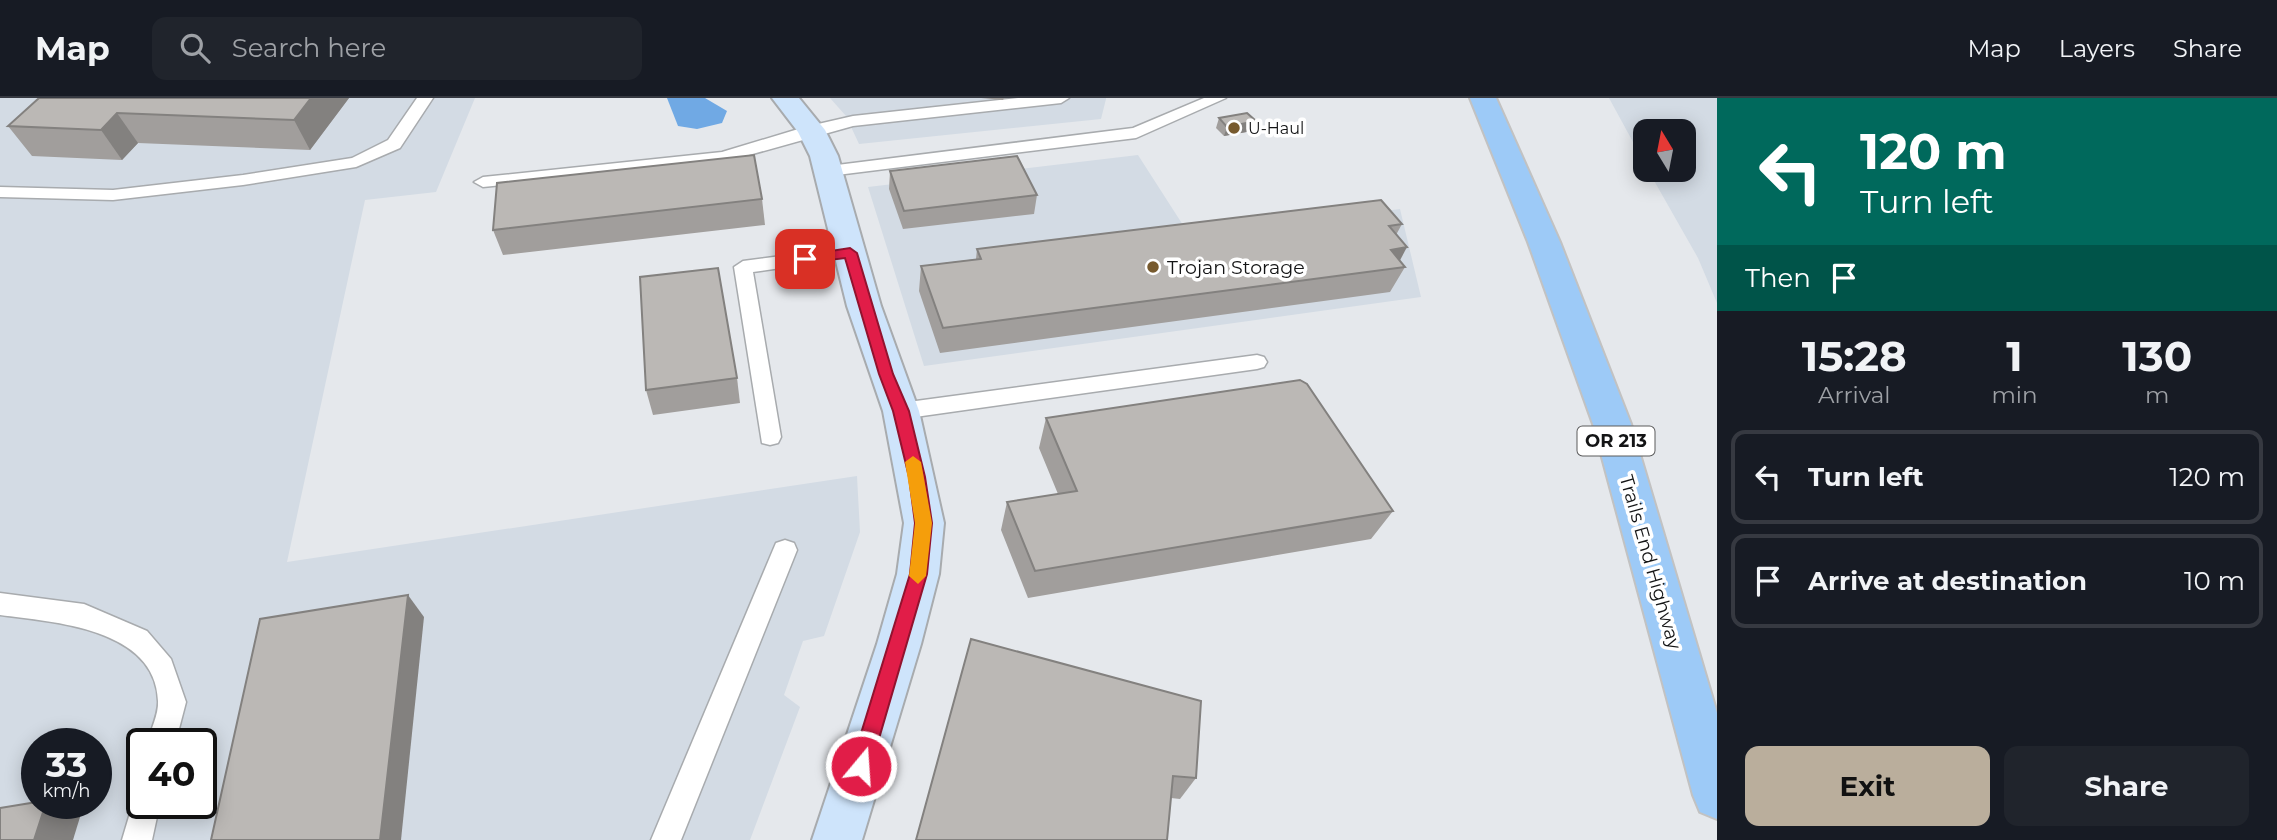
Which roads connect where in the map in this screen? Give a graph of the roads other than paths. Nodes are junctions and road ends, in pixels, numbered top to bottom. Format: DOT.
graph roads {
  1 [pos="425,98"];
  2 [pos="785,98"];
  3 [pos="1061,98"];
  4 [pos="1217,98"];
  5 [pos="1483,98"];
  6 [pos="811,130"];
  7 [pos="828,172"];
  8 [pos="483,182"];
  9 [pos="0,192"];
  10 [pos="850,253"];
  11 [pos="1257,362"];
  12 [pos="901,411"];
  13 [pos="770,437"];
  14 [pos="785,550"];
  15 [pos="0,604"];
  16 [pos="165,728"];
  17 [pos="1717,795"];
  18 [pos="142,819"];
  19 [pos="136,840"];
  20 [pos="666,840"];
  21 [pos="838,840"];
  1 -- 9 [label="lane"];
  2 -- 6 [label="street"];
  3 -- 6 [label="lane"];
  4 -- 7 [label="lane"];
  5 -- 17 [label="main road, Trails End Highway / OR 213"];
  6 -- 7 [label="street"];
  6 -- 8 [label="lane"];
  7 -- 10 [label="street"];
  10 -- 12 [label="street"];
  10 -- 13 [label="lane"];
  11 -- 12 [label="lane"];
  12 -- 21 [label="street"];
  14 -- 20 [label="lane"];
  15 -- 16 [label="lane"];
  18 -- 19 [label="lane"];
}
